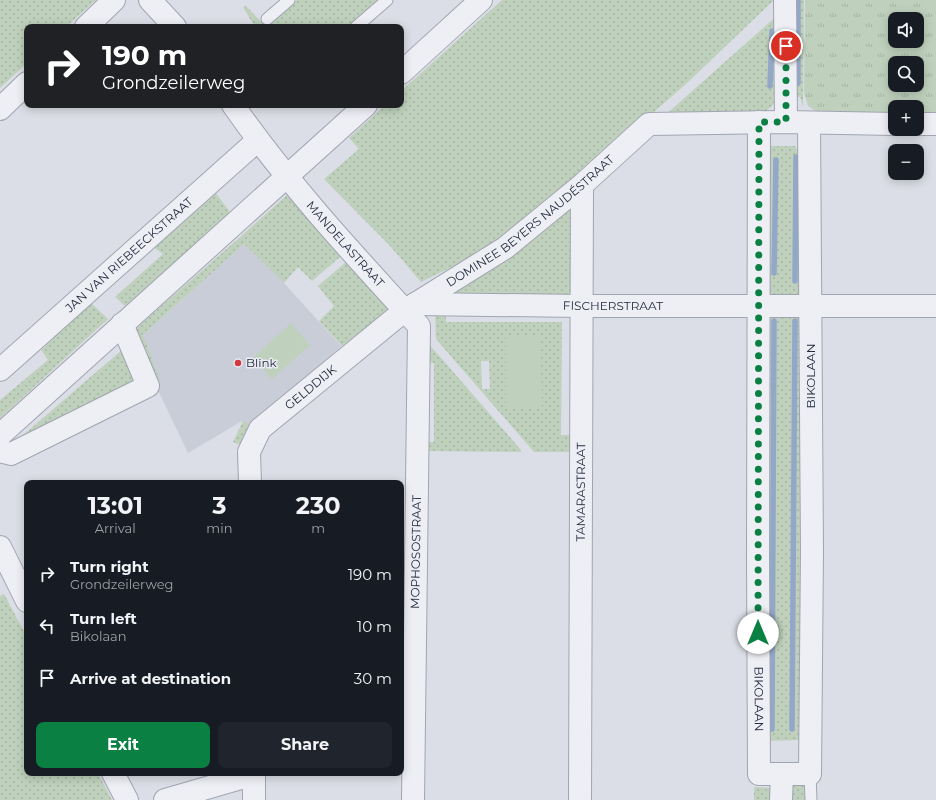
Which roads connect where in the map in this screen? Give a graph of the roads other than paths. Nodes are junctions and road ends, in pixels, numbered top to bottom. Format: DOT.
graph roads {
  1 [pos="114,0"];
  2 [pos="150,0"];
  3 [pos="289,0"];
  4 [pos="387,0"];
  5 [pos="481,0"];
  6 [pos="785,0"];
  7 [pos="268,19"];
  8 [pos="89,24"];
  9 [pos="172,24"];
  10 [pos="359,24"];
  11 [pos="404,70"];
  12 [pos="24,86"];
  13 [pos="235,108"];
  14 [pos="363,108"];
  15 [pos="0,109"];
  16 [pos="759,122"];
  17 [pos="786,122"];
  18 [pos="809,122"];
  19 [pos="888,124"];
  20 [pos="924,124"];
  21 [pos="936,124"];
  22 [pos="258,140"];
  23 [pos="287,178"];
  24 [pos="582,184"];
  25 [pos="581,306"];
  26 [pos="758,306"];
  27 [pos="811,306"];
  28 [pos="936,306"];
  29 [pos="410,307"];
  30 [pos="122,324"];
  31 [pos="0,370"];
  32 [pos="0,435"];
  33 [pos="0,450"];
  34 [pos="250,480"];
  35 [pos="0,547"];
  36 [pos="24,595"];
  37 [pos="810,774"];
  38 [pos="782,775"];
  39 [pos="115,776"];
  40 [pos="254,784"];
  41 [pos="127,800"];
  42 [pos="165,800"];
  43 [pos="413,800"];
  44 [pos="580,800"];
  45 [pos="781,800"];
  46 [pos="811,800"];
  1 -- 8 [label="street"];
  2 -- 9 [label="street"];
  3 -- 7 [label="lane"];
  4 -- 10 [label="lane"];
  5 -- 11 [label="street"];
  6 -- 17 [label="street"];
  12 -- 15 [label="street"];
  13 -- 22 [label="street, MANDELASTRAAT"];
  14 -- 23 [label="street"];
  16 -- 17 [label="street"];
  16 -- 24 [label="street, DOMINEE BEYERS NAUDÉSTRAAT"];
  16 -- 26 [label="street, BIKOLAAN"];
  17 -- 18 [label="street"];
  18 -- 19 [label="street"];
  18 -- 27 [label="street, BIKOLAAN"];
  20 -- 21 [label="street"];
  22 -- 23 [label="street, MANDELASTRAAT"];
  22 -- 31 [label="street, JAN VAN RIEBEECKSTRAAT"];
  23 -- 29 [label="street, MANDELASTRAAT"];
  23 -- 30 [label="street"];
  24 -- 25 [label="street, TAMARASTRAAT"];
  24 -- 29 [label="street, DOMINEE BEYERS NAUDÉSTRAAT"];
  25 -- 26 [label="street, FISCHERSTRAAT"];
  25 -- 29 [label="street, FISCHERSTRAAT"];
  25 -- 44 [label="street, TAMARASTRAAT"];
  26 -- 27 [label="street, FISCHERSTRAAT"];
  26 -- 38 [label="street, BIKOLAAN"];
  27 -- 28 [label="street, FISCHERSTRAAT"];
  27 -- 37 [label="street, BIKOLAAN"];
  29 -- 34 [label="street, GELDDIJK"];
  29 -- 43 [label="street, MOPHOSOSTRAAT"];
  30 -- 32 [label="street"];
  30 -- 33 [label="street"];
  35 -- 36 [label="street"];
  37 -- 38 [label="street, BIKOLAAN"];
  37 -- 46 [label="lane, BIKOLAAN"];
  38 -- 45 [label="street"];
  39 -- 41 [label="street"];
  40 -- 42 [label="street"];
}
